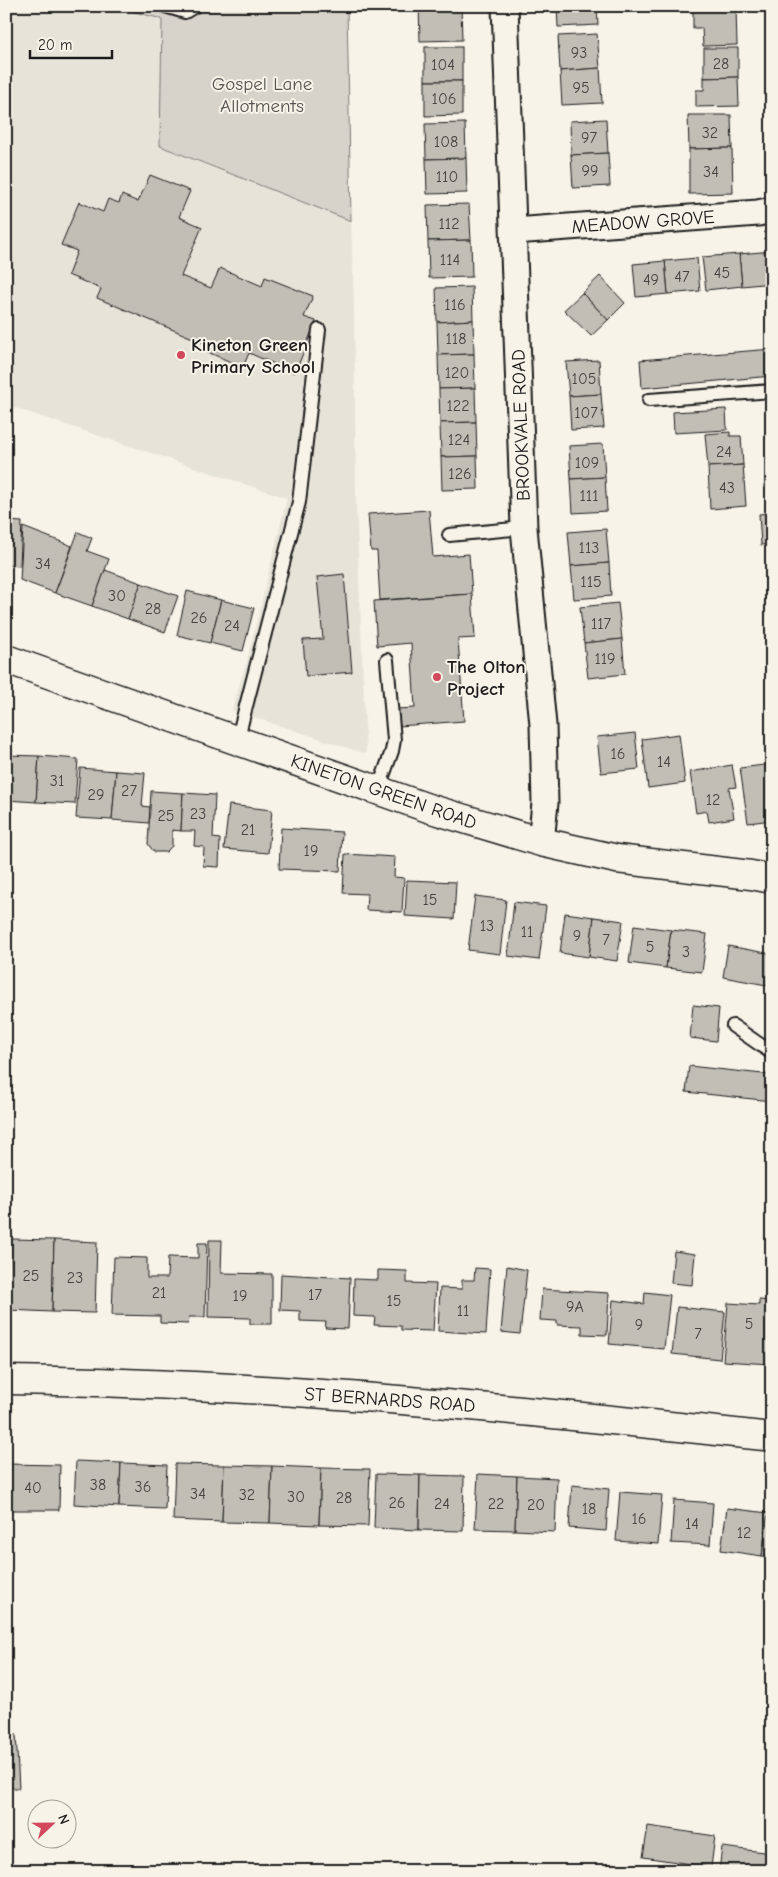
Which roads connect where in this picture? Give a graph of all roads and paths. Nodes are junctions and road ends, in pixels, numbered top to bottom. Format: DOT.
graph roads {
  1 [pos="165,6"];
  2 [pos="195,6"];
  3 [pos="505,6"];
  4 [pos="772,210"];
  5 [pos="514,231"];
  6 [pos="319,330"];
  7 [pos="772,391"];
  8 [pos="649,400"];
  9 [pos="524,528"];
  10 [pos="449,535"];
  11 [pos="6,659"];
  12 [pos="388,660"];
  13 [pos="237,740"];
  14 [pos="378,790"];
  15 [pos="541,842"];
  16 [pos="772,879"];
  17 [pos="733,1026"];
  18 [pos="772,1053"];
  19 [pos="6,1380"];
  20 [pos="772,1437"];
  1 -- 2 [label="lane"];
  3 -- 5 [label="street, BROOKVALE ROAD"];
  4 -- 5 [label="street, MEADOW GROVE"];
  5 -- 9 [label="street, BROOKVALE ROAD"];
  6 -- 13 [label="lane"];
  7 -- 8 [label="lane"];
  9 -- 10 [label="lane"];
  9 -- 15 [label="street, BROOKVALE ROAD"];
  11 -- 13 [label="street, KINETON GREEN ROAD"];
  12 -- 14 [label="lane"];
  13 -- 14 [label="street, KINETON GREEN ROAD"];
  14 -- 15 [label="street, KINETON GREEN ROAD"];
  15 -- 16 [label="street, KINETON GREEN ROAD"];
  17 -- 18 [label="lane"];
  19 -- 20 [label="street, ST BERNARDS ROAD"];
}
